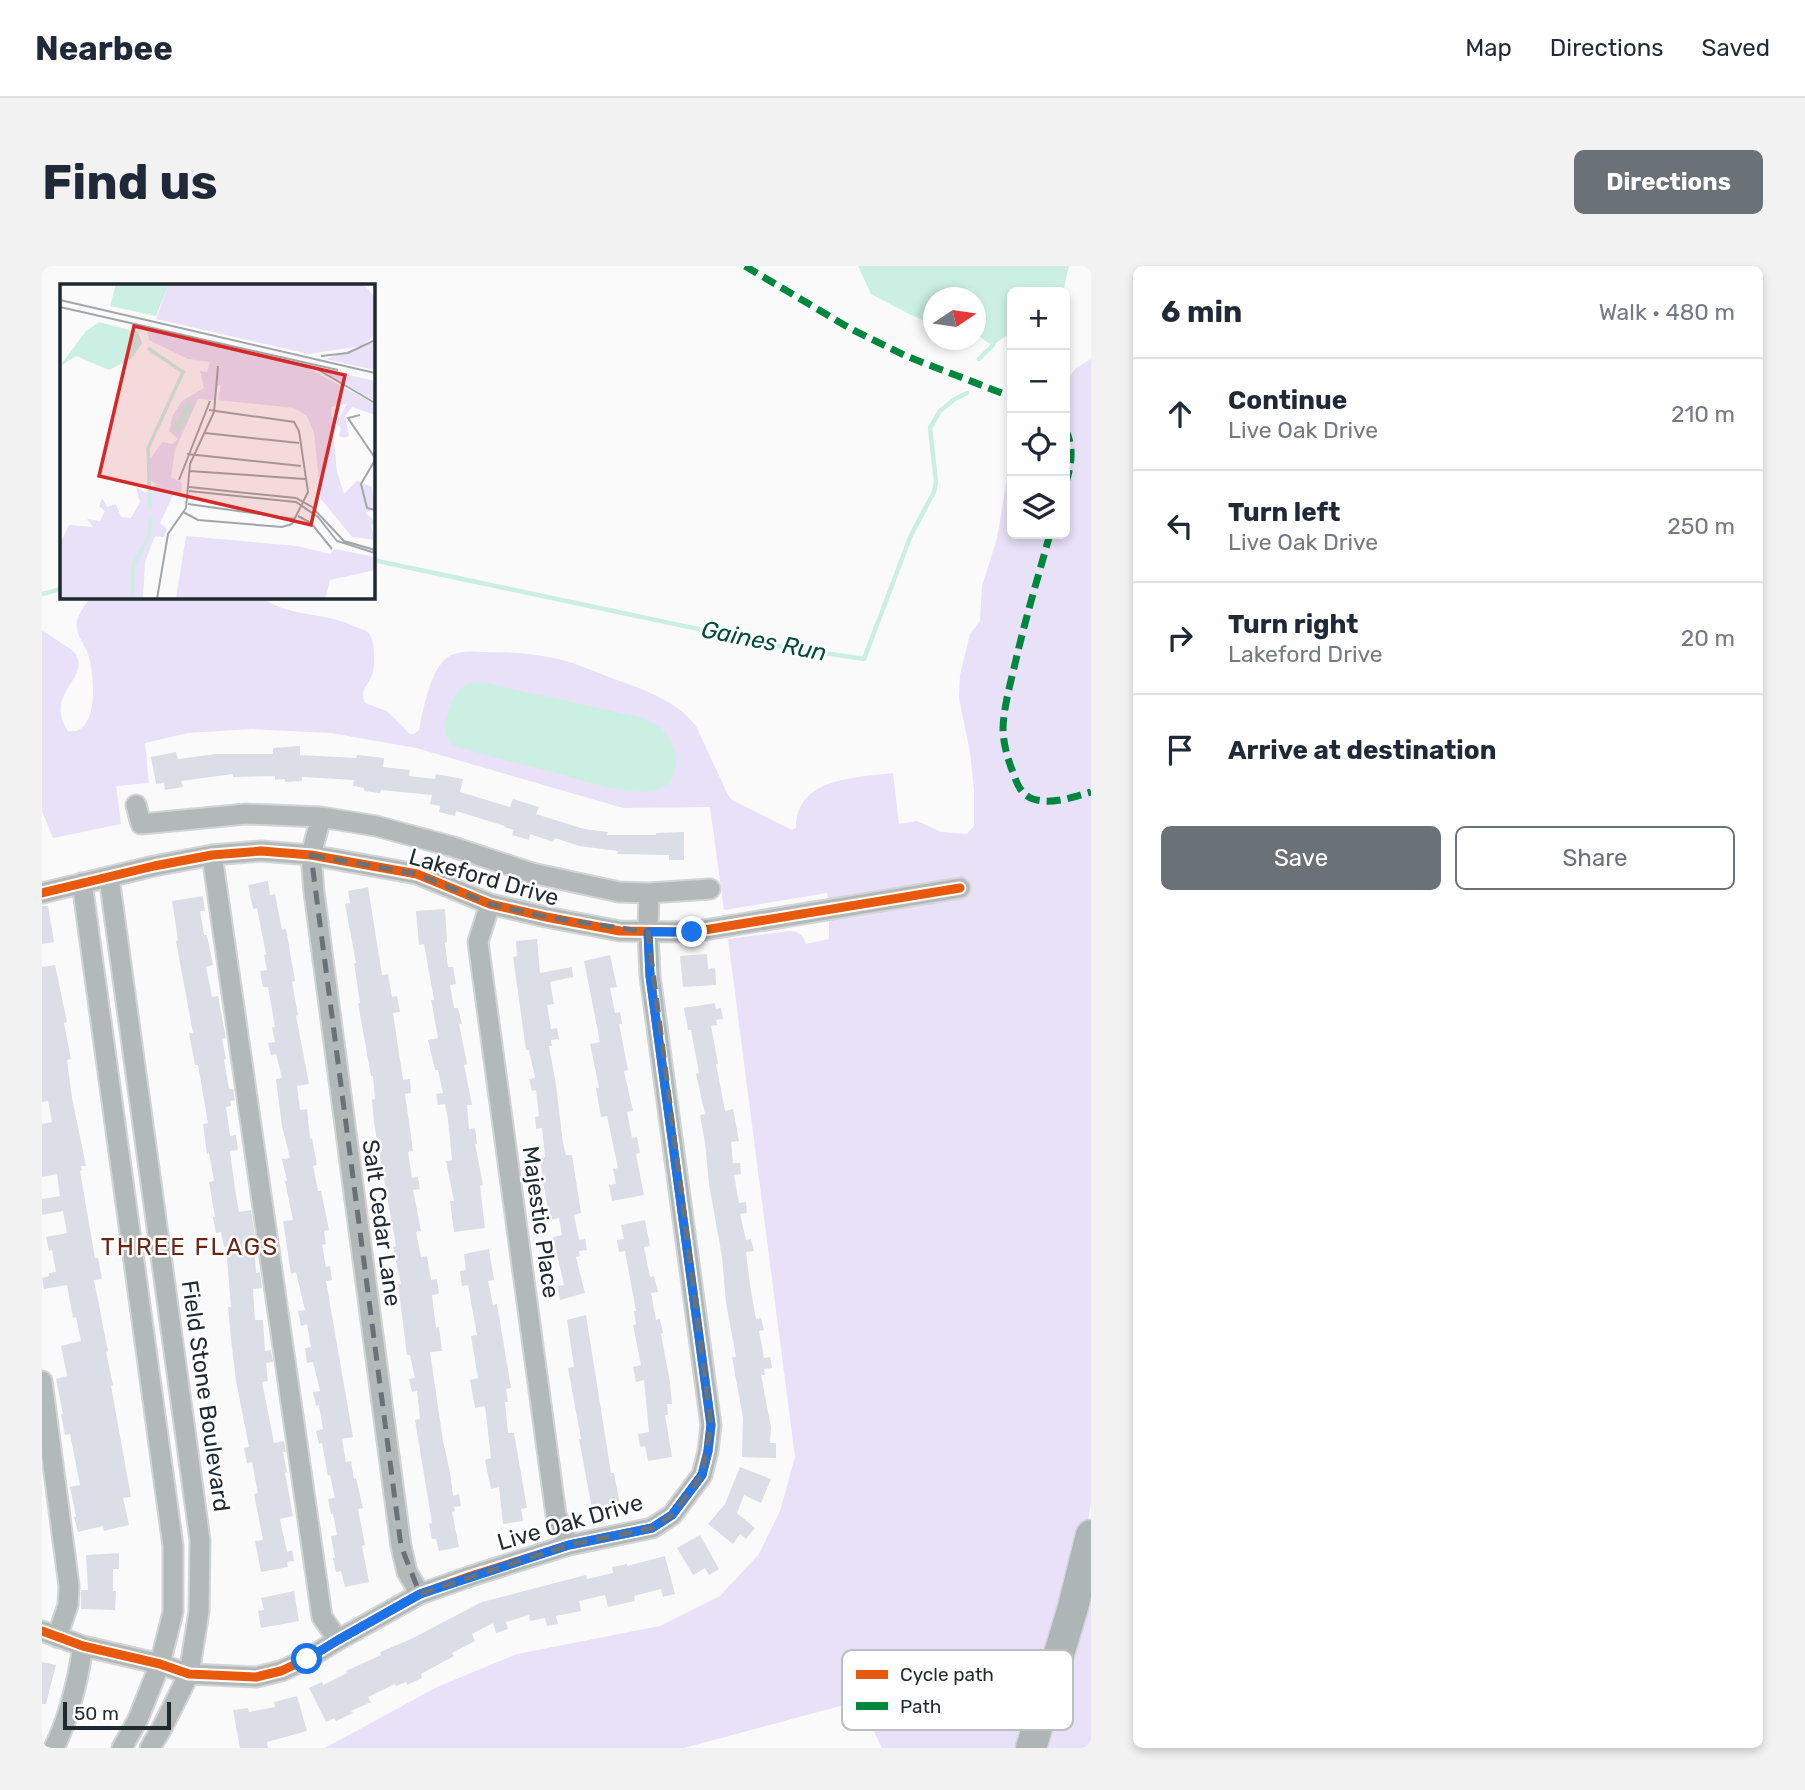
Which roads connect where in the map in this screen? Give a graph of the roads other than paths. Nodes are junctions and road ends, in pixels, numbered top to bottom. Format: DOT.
graph roads {
  1 [pos="136,805"];
  2 [pos="321,817"];
  3 [pos="212,855"];
  4 [pos="311,855"];
  5 [pos="109,877"];
  6 [pos="82,883"];
  7 [pos="960,888"];
  8 [pos="710,889"];
  9 [pos="42,892"];
  10 [pos="649,893"];
  11 [pos="490,904"];
  12 [pos="648,932"];
  13 [pos="42,1381"];
  14 [pos="1091,1535"];
  15 [pos="569,1545"];
  16 [pos="420,1594"];
  17 [pos="50,1634"];
  18 [pos="338,1640"];
  19 [pos="83,1646"];
  20 [pos="1060,1650"];
  21 [pos="160,1664"];
  22 [pos="189,1674"];
  23 [pos="1036,1730"];
  24 [pos="54,1748"];
  25 [pos="122,1748"];
  26 [pos="150,1748"];
  27 [pos="1031,1748"];
  1 -- 2 [label="street"];
  2 -- 4 [label="street, Salt Cedar Lane"];
  2 -- 10 [label="street"];
  3 -- 4 [label="street, Lakeford Drive"];
  3 -- 5 [label="street, Lakeford Drive"];
  3 -- 18 [label="street"];
  4 -- 11 [label="street, Lakeford Drive"];
  4 -- 16 [label="street, Salt Cedar Lane"];
  5 -- 6 [label="street, Lakeford Drive"];
  5 -- 22 [label="street, Field Stone Boulevard"];
  6 -- 9 [label="street, Lakeford Drive"];
  6 -- 21 [label="street"];
  7 -- 12 [label="street, Lakeford Drive"];
  8 -- 10 [label="street"];
  10 -- 12 [label="street, Live Oak Drive"];
  11 -- 12 [label="street, Lakeford Drive"];
  11 -- 15 [label="street, Majestic Place"];
  12 -- 15 [label="street, Live Oak Drive"];
  13 -- 17 [label="street"];
  14 -- 20 [label="highway"];
  15 -- 16 [label="street, Live Oak Drive"];
  16 -- 18 [label="street, Live Oak Drive"];
  17 -- 19 [label="street, Live Oak Drive"];
  18 -- 22 [label="street, Live Oak Drive"];
  19 -- 21 [label="street, Live Oak Drive"];
  19 -- 24 [label="street"];
  21 -- 22 [label="street, Live Oak Drive"];
  21 -- 25 [label="street"];
  22 -- 26 [label="street, Field Stone Boulevard"];
  23 -- 27 [label="highway"];
}
